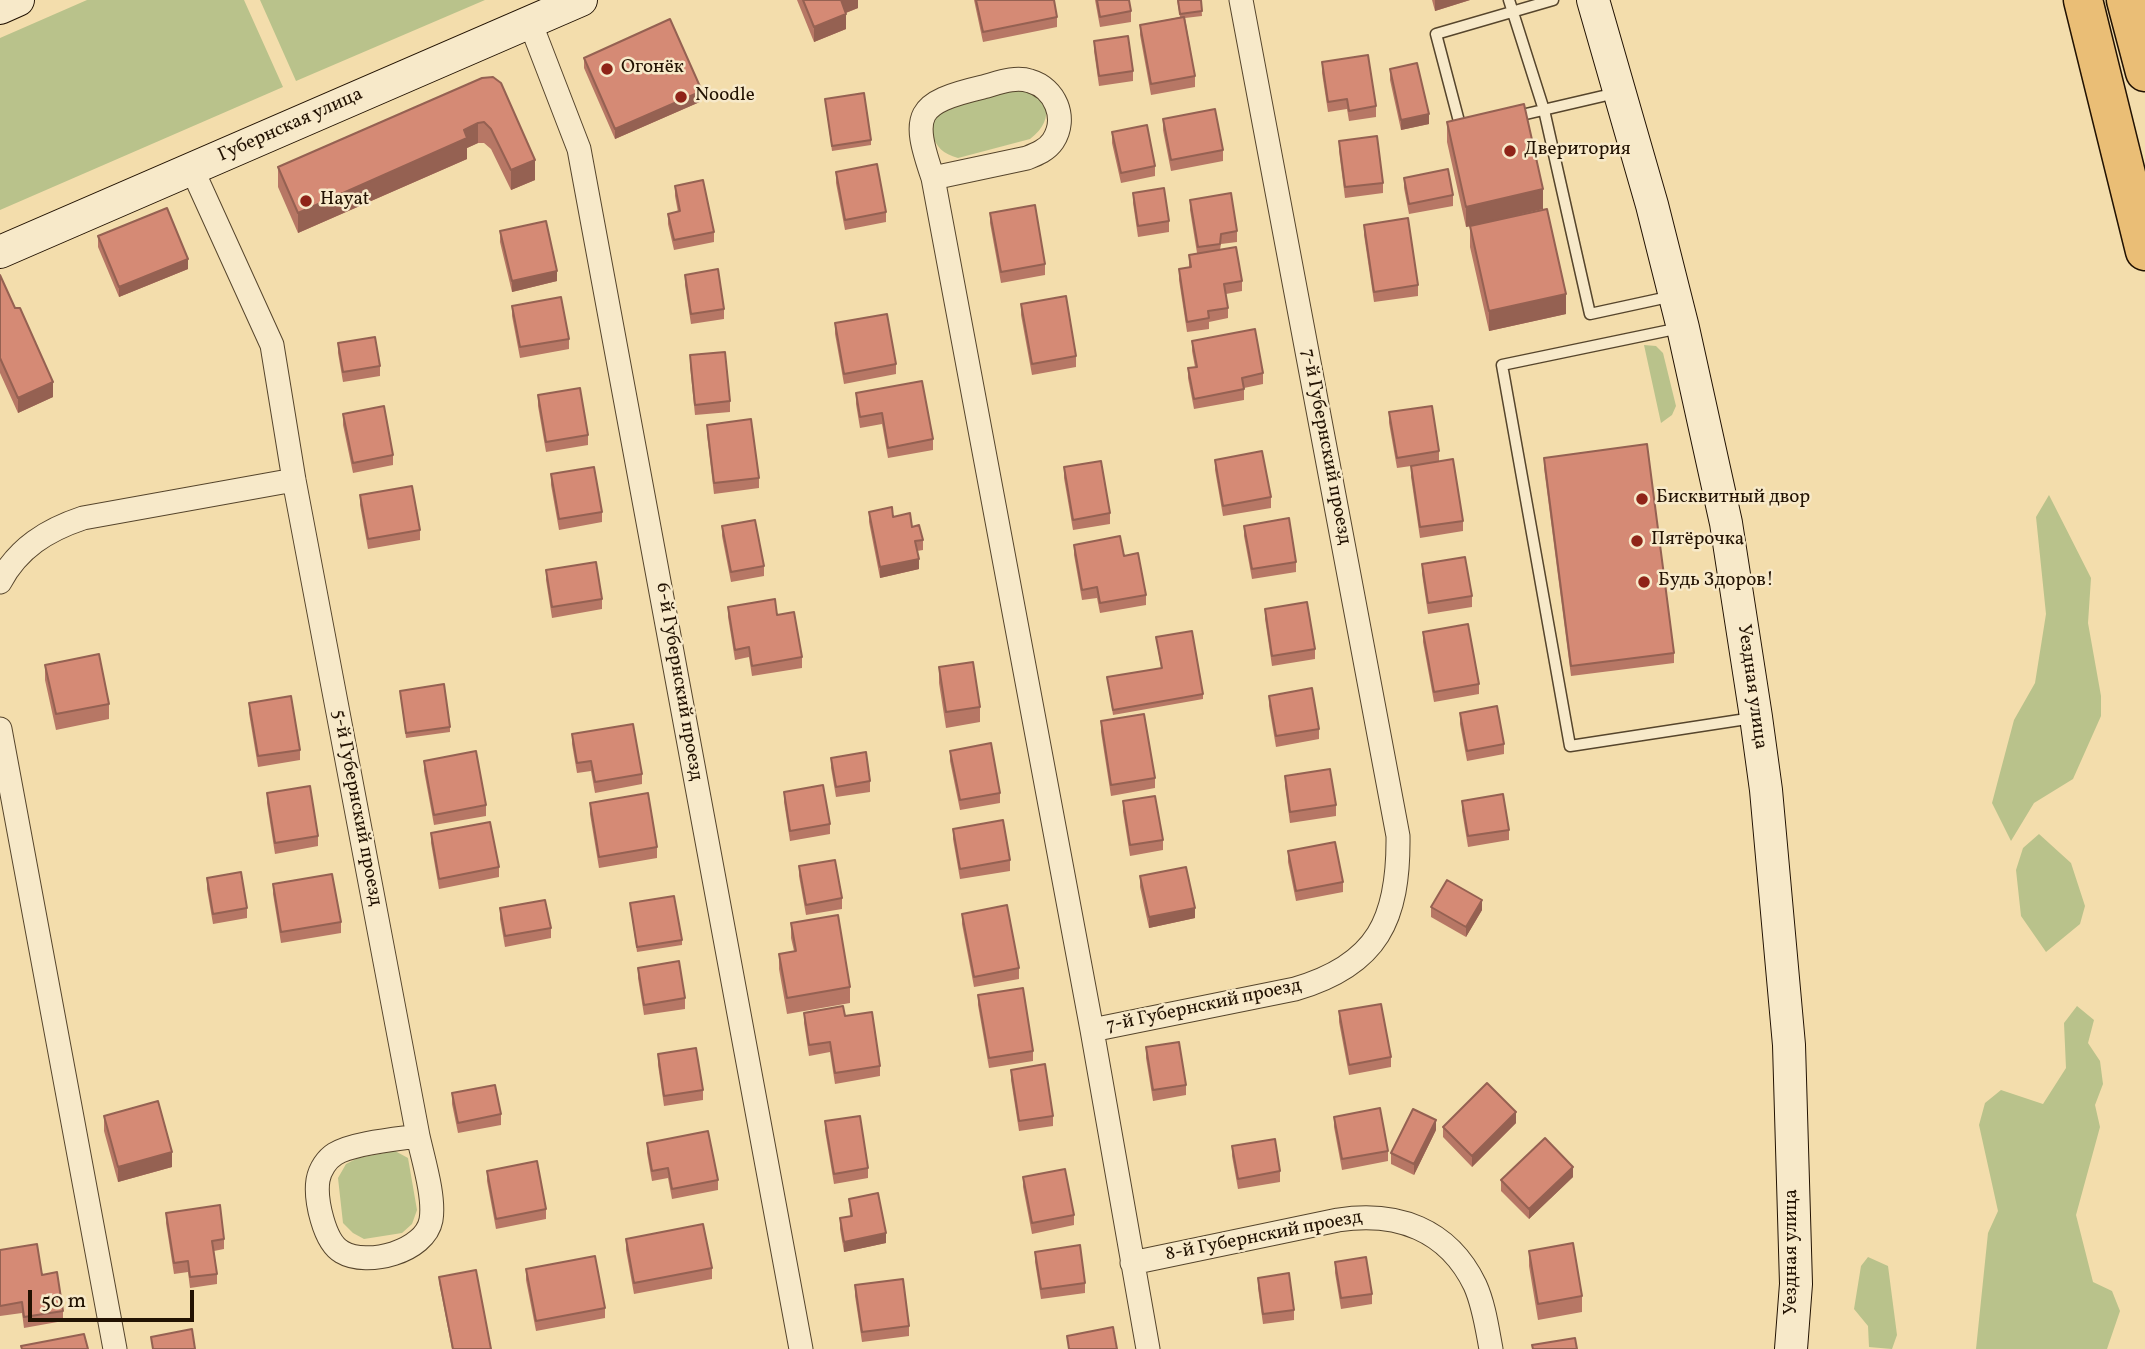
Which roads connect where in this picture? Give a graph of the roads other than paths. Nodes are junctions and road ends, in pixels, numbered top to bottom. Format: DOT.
graph roads {
  1 [pos="18,0"];
  2 [pos="581,0"];
  3 [pos="1241,0"];
  4 [pos="1509,0"];
  5 [pos="1553,0"];
  6 [pos="1592,0"];
  7 [pos="2083,0"];
  8 [pos="2126,0"];
  9 [pos="0,8"];
  10 [pos="1513,12"];
  11 [pos="530,22"];
  12 [pos="2145,72"];
  13 [pos="1619,93"];
  14 [pos="1544,110"];
  15 [pos="1496,121"];
  16 [pos="1473,126"];
  17 [pos="192,169"];
  18 [pos="933,178"];
  19 [pos="2145,251"];
  20 [pos="0,252"];
  21 [pos="1675,296"];
  22 [pos="1683,328"];
  23 [pos="294,480"];
  24 [pos="0,582"];
  25 [pos="1756,717"];
  26 [pos="0,729"];
  27 [pos="1092,1030"];
  28 [pos="418,1136"];
  29 [pos="1132,1263"];
  30 [pos="115,1349"];
  31 [pos="801,1349"];
  32 [pos="1148,1349"];
  33 [pos="1491,1349"];
  34 [pos="1791,1349"];
  1 -- 9 [label="street"];
  2 -- 11 [label="street, Губернская улица"];
  3 -- 27 [label="street, 7-й Губернский проезд"];
  4 -- 10 [label="lane"];
  5 -- 10 [label="lane"];
  6 -- 13 [label="street, Уездная улица"];
  7 -- 19 [label="highway"];
  8 -- 12 [label="highway"];
  10 -- 14 [label="lane"];
  10 -- 16 [label="lane"];
  11 -- 17 [label="street, Губернская улица"];
  11 -- 31 [label="street, 6-й Губернский проезд"];
  13 -- 14 [label="lane"];
  13 -- 21 [label="street, Уездная улица"];
  14 -- 15 [label="lane"];
  14 -- 21 [label="lane"];
  17 -- 20 [label="street, Губернская улица"];
  17 -- 23 [label="street, 5-й Губернский проезд"];
  18 -- 18 [label="street, 7-й Губернский проезд"];
  18 -- 27 [label="street, 7-й Губернский проезд"];
  21 -- 22 [label="street, Уездная улица"];
  22 -- 25 [label="street, Уездная улица"];
  22 -- 25 [label="lane"];
  23 -- 24 [label="street"];
  23 -- 28 [label="street, 5-й Губернский проезд"];
  25 -- 34 [label="street, Уездная улица"];
  26 -- 30 [label="street"];
  27 -- 29 [label="street"];
  28 -- 28 [label="street, 5-й Губернский проезд"];
  29 -- 32 [label="street"];
  29 -- 33 [label="street, 8-й Губернский проезд"];
}
